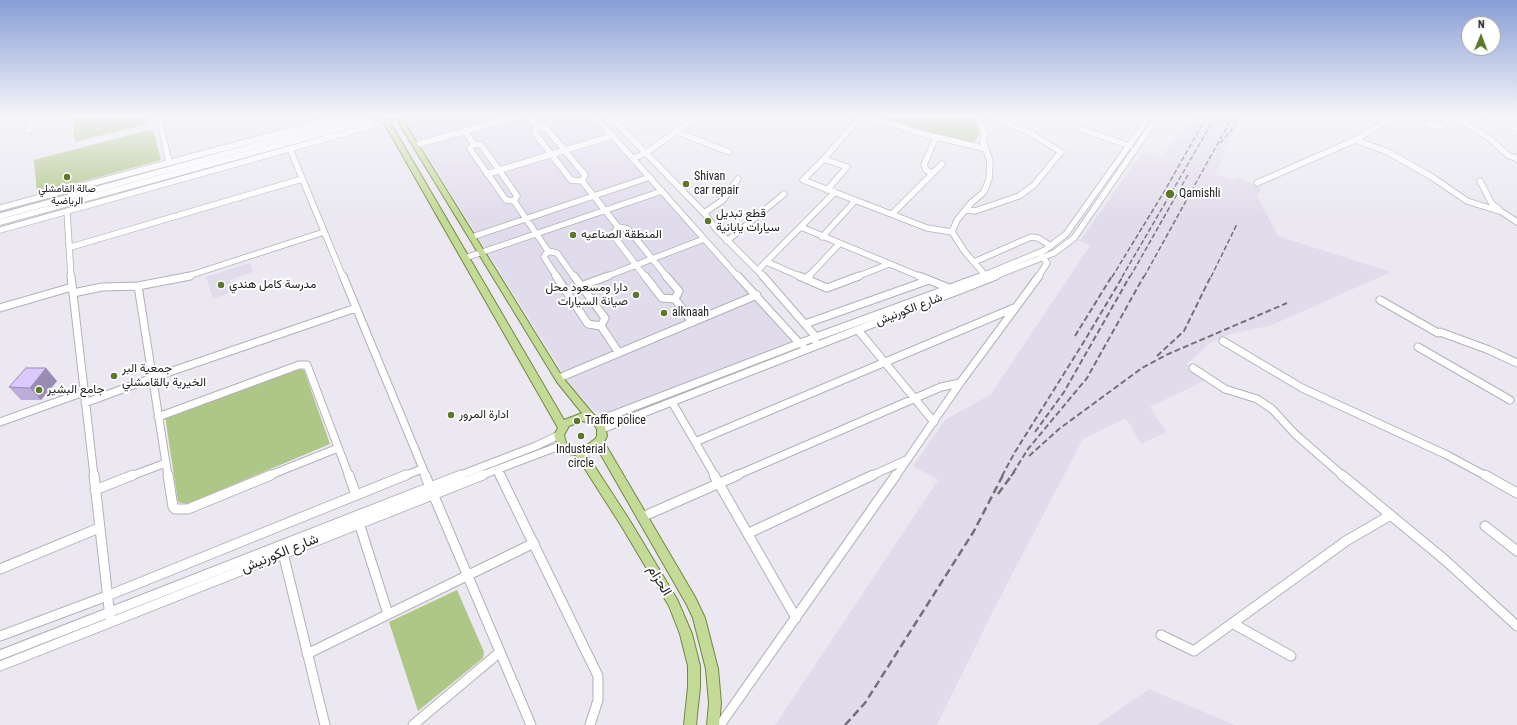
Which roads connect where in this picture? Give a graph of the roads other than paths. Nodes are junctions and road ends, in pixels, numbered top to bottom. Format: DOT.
graph roads {
  1 [pos="290,149"];
  2 [pos="986,149"];
  3 [pos="166,150"];
  4 [pos="218,150"];
  5 [pos="246,150"];
  6 [pos="256,150"];
  7 [pos="287,150"];
  8 [pos="400,150"];
  9 [pos="419,150"];
  10 [pos="471,150"];
  11 [pos="484,150"];
  12 [pos="549,150"];
  13 [pos="564,150"];
  14 [pos="626,150"];
  15 [pos="643,150"];
  16 [pos="650,150"];
  17 [pos="723,150"];
  18 [pos="831,150"];
  19 [pos="930,150"];
  20 [pos="1057,150"];
  21 [pos="1127,150"];
  22 [pos="1135,150"];
  23 [pos="1333,150"];
  24 [pos="1382,150"];
  25 [pos="1503,150"];
  26 [pos="729,152"];
  27 [pos="646,153"];
  28 [pos="552,154"];
  29 [pos="634,158"];
  30 [pos="824,159"];
  31 [pos="1517,159"];
  32 [pos="169,163"];
  33 [pos="942,164"];
  34 [pos="499,170"];
  35 [pos="932,173"];
  36 [pos="487,174"];
  37 [pos="650,177"];
  38 [pos="302,179"];
  39 [pos="738,179"];
  40 [pos="582,180"];
  41 [pos="1480,181"];
  42 [pos="1257,183"];
  43 [pos="827,190"];
  44 [pos="65,191"];
  45 [pos="662,191"];
  46 [pos="834,193"];
  47 [pos="784,194"];
  48 [pos="594,196"];
  49 [pos="82,197"];
  50 [pos="514,201"];
  51 [pos="855,201"];
  52 [pos="53,205"];
  53 [pos="0,208"];
  54 [pos="605,210"];
  55 [pos="966,210"];
  56 [pos="67,211"];
  57 [pos="1502,212"];
  58 [pos="704,213"];
  59 [pos="892,214"];
  60 [pos="0,216"];
  61 [pos="526,219"];
  62 [pos="0,222"];
  63 [pos="1517,222"];
  64 [pos="618,227"];
  65 [pos="801,227"];
  66 [pos="0,230"];
  67 [pos="324,232"];
  68 [pos="952,232"];
  69 [pos="536,234"];
  70 [pos="472,237"];
  71 [pos="822,237"];
  72 [pos="704,239"];
  73 [pos="727,240"];
  74 [pos="839,244"];
  75 [pos="1051,246"];
  76 [pos="71,247"];
  77 [pos="548,251"];
  78 [pos="481,252"];
  79 [pos="1042,256"];
  80 [pos="465,258"];
  81 [pos="652,258"];
  82 [pos="767,262"];
  83 [pos="974,262"];
  84 [pos="889,264"];
  85 [pos="636,265"];
  86 [pos="758,270"];
  87 [pos="985,275"];
  88 [pos="806,279"];
  89 [pos="929,280"];
  90 [pos="138,286"];
  91 [pos="582,286"];
  92 [pos="949,288"];
  93 [pos="72,290"];
  94 [pos="757,295"];
  95 [pos="675,299"];
  96 [pos="1380,300"];
  97 [pos="1015,307"];
  98 [pos="0,308"];
  99 [pos="356,308"];
  100 [pos="692,322"];
  101 [pos="805,324"];
  102 [pos="601,326"];
  103 [pos="858,330"];
  104 [pos="816,337"];
  105 [pos="1223,341"];
  106 [pos="800,344"];
  107 [pos="814,347"];
  108 [pos="1418,347"];
  109 [pos="619,352"];
  110 [pos="885,362"];
  111 [pos="1517,363"];
  112 [pos="1193,368"];
  113 [pos="152,378"];
  114 [pos="559,378"];
  115 [pos="960,383"];
  116 [pos="84,392"];
  117 [pos="915,399"];
  118 [pos="1510,400"];
  119 [pos="672,402"];
  120 [pos="85,403"];
  121 [pos="158,418"];
  122 [pos="0,422"];
  123 [pos="934,422"];
  124 [pos="597,423"];
  125 [pos="561,431"];
  126 [pos="599,442"];
  127 [pos="695,442"];
  128 [pos="562,445"];
  129 [pos="338,448"];
  130 [pos="579,451"];
  131 [pos="908,459"];
  132 [pos="166,463"];
  133 [pos="422,469"];
  134 [pos="497,470"];
  135 [pos="720,483"];
  136 [pos="95,490"];
  137 [pos="431,491"];
  138 [pos="1517,493"];
  139 [pos="356,495"];
  140 [pos="1389,516"];
  141 [pos="642,517"];
  142 [pos="359,523"];
  143 [pos="1485,526"];
  144 [pos="99,528"];
  145 [pos="749,533"];
  146 [pos="534,543"];
  147 [pos="1517,550"];
  148 [pos="283,553"];
  149 [pos="0,569"];
  150 [pos="467,576"];
  151 [pos="107,596"];
  152 [pos="109,613"];
  153 [pos="388,614"];
  154 [pos="796,618"];
  155 [pos="1232,622"];
  156 [pos="111,623"];
  157 [pos="1517,626"];
  158 [pos="1161,635"];
  159 [pos="0,636"];
  160 [pos="500,652"];
  161 [pos="307,654"];
  162 [pos="0,655"];
  163 [pos="1291,656"];
  164 [pos="0,666"];
  165 [pos="424,721"];
  166 [pos="325,725"];
  167 [pos="413,725"];
  168 [pos="531,725"];
  169 [pos="590,725"];
  170 [pos="690,725"];
  171 [pos="713,725"];
  172 [pos="720,725"];
  1 -- 38 [label="street"];
  2 -- 55 [label="street"];
  3 -- 32 [label="street"];
  4 -- 32 [label="street"];
  5 -- 49 [label="street"];
  6 -- 49 [label="street"];
  7 -- 56 [label="street"];
  8 -- 80 [label="main road"];
  9 -- 70 [label="main road"];
  10 -- 36 [label="street"];
  11 -- 34 [label="street"];
  12 -- 28 [label="street"];
  13 -- 28 [label="street"];
  13 -- 40 [label="street"];
  14 -- 29 [label="street"];
  15 -- 27 [label="street"];
  16 -- 27 [label="street"];
  17 -- 26 [label="street"];
  18 -- 30 [label="street"];
  19 -- 35 [label="street"];
  20 -- 55 [label="street"];
  21 -- 75 [label="street, شارع الكورنيش"];
  22 -- 79 [label="street, شارع الكورنيش"];
  23 -- 42 [label="street"];
  24 -- 57 [label="street"];
  25 -- 31 [label="street"];
  27 -- 29 [label="street"];
  27 -- 58 [label="street"];
  28 -- 34 [label="street"];
  28 -- 40 [label="street"];
  29 -- 37 [label="street"];
  30 -- 43 [label="street"];
  30 -- 43 [label="street"];
  32 -- 44 [label="street"];
  33 -- 35 [label="street"];
  34 -- 36 [label="street"];
  34 -- 50 [label="street"];
  35 -- 59 [label="street"];
  36 -- 50 [label="street"];
  37 -- 45 [label="street"];
  37 -- 48 [label="street"];
  38 -- 67 [label="street"];
  38 -- 76 [label="street"];
  39 -- 58 [label="street"];
  40 -- 48 [label="street"];
  41 -- 57 [label="street"];
  43 -- 46 [label="street"];
  44 -- 49 [label="street"];
  44 -- 52 [label="street"];
  44 -- 53 [label="street"];
  45 -- 54 [label="street"];
  45 -- 72 [label="street"];
  46 -- 51 [label="street"];
  46 -- 65 [label="street"];
  47 -- 73 [label="street"];
  48 -- 54 [label="street"];
  48 -- 61 [label="street"];
  49 -- 52 [label="street"];
  49 -- 56 [label="street"];
  50 -- 61 [label="street"];
  51 -- 59 [label="street"];
  51 -- 71 [label="street"];
  52 -- 56 [label="street"];
  52 -- 60 [label="street"];
  52 -- 62 [label="street"];
  54 -- 64 [label="street"];
  54 -- 69 [label="street"];
  55 -- 68 [label="street"];
  56 -- 66 [label="street"];
  56 -- 76 [label="street"];
  57 -- 63 [label="street"];
  58 -- 73 [label="street"];
  59 -- 68 [label="street"];
  61 -- 69 [label="street"];
  61 -- 70 [label="street"];
  64 -- 81 [label="street"];
  64 -- 85 [label="street"];
  65 -- 71 [label="street"];
  65 -- 82 [label="street"];
  67 -- 90 [label="street"];
  67 -- 99 [label="street"];
  68 -- 83 [label="street"];
  69 -- 77 [label="street"];
  69 -- 78 [label="street"];
  70 -- 78 [label="main road"];
  71 -- 74 [label="street"];
  72 -- 81 [label="street"];
  72 -- 94 [label="street"];
  73 -- 86 [label="street"];
  74 -- 84 [label="street"];
  74 -- 88 [label="street"];
  75 -- 79 [label="street, شارع الكورنيش"];
  75 -- 83 [label="street"];
  76 -- 93 [label="street"];
  77 -- 91 [label="street"];
  77 -- 102 [label="street"];
  78 -- 80 [label="street"];
  78 -- 114 [label="main road"];
  79 -- 87 [label="street, شارع الكورنيش"];
  79 -- 97 [label="street"];
  79 -- 103 [label="street, شارع الكورنيش"];
  80 -- 125 [label="main road"];
  81 -- 85 [label="street"];
  81 -- 95 [label="street"];
  82 -- 86 [label="street"];
  82 -- 88 [label="street"];
  83 -- 87 [label="street"];
  84 -- 88 [label="street"];
  84 -- 89 [label="street"];
  85 -- 91 [label="street"];
  85 -- 95 [label="street"];
  86 -- 101 [label="street"];
  87 -- 92 [label="street, شارع الكورنيش"];
  89 -- 92 [label="street"];
  89 -- 101 [label="street"];
  90 -- 93 [label="street"];
  90 -- 113 [label="street"];
  91 -- 102 [label="street"];
  92 -- 104 [label="street, شارع الكورنيش"];
  93 -- 98 [label="street"];
  93 -- 116 [label="street"];
  94 -- 100 [label="street"];
  94 -- 106 [label="street"];
  95 -- 100 [label="street"];
  96 -- 111 [label="street"];
  97 -- 110 [label="street"];
  97 -- 115 [label="street"];
  99 -- 113 [label="street"];
  99 -- 133 [label="street"];
  100 -- 109 [label="street"];
  101 -- 104 [label="street"];
  102 -- 109 [label="street"];
  103 -- 107 [label="street, شارع الكورنيش"];
  103 -- 110 [label="street"];
  104 -- 106 [label="street, شارع الكورنيش"];
  104 -- 107 [label="street"];
  105 -- 138 [label="street"];
  106 -- 107 [label="street"];
  106 -- 124 [label="street, شارع الكورنيش"];
  107 -- 119 [label="street, شارع الكورنيش"];
  108 -- 118 [label="street"];
  109 -- 114 [label="street"];
  110 -- 117 [label="street"];
  110 -- 127 [label="street"];
  112 -- 140 [label="street"];
  113 -- 120 [label="street"];
  113 -- 121 [label="street"];
  114 -- 124 [label="main road"];
  115 -- 117 [label="street"];
  115 -- 123 [label="street"];
  116 -- 120 [label="street"];
  116 -- 122 [label="street"];
  117 -- 123 [label="street"];
  117 -- 135 [label="street"];
  119 -- 124 [label="street, شارع الكورنيش"];
  119 -- 127 [label="street"];
  120 -- 136 [label="street"];
  121 -- 129 [label="street"];
  121 -- 132 [label="street"];
  123 -- 131 [label="street"];
  124 -- 125 [label="main road"];
  124 -- 126 [label="main road"];
  125 -- 128 [label="main road"];
  125 -- 137 [label="street, شارع الكورنيش"];
  126 -- 130 [label="main road"];
  126 -- 141 [label="main road"];
  127 -- 135 [label="street"];
  128 -- 130 [label="main road"];
  128 -- 134 [label="street, شارع الكورنيش"];
  129 -- 132 [label="street"];
  129 -- 139 [label="street"];
  130 -- 170 [label="main road, الحزام"];
  131 -- 145 [label="street"];
  131 -- 154 [label="street"];
  132 -- 136 [label="street"];
  133 -- 137 [label="street"];
  133 -- 139 [label="street"];
  134 -- 137 [label="street, شارع الكورنيش"];
  134 -- 146 [label="street"];
  135 -- 141 [label="street"];
  135 -- 145 [label="street"];
  136 -- 144 [label="street"];
  137 -- 142 [label="street, شارع الكورنيش"];
  137 -- 150 [label="street"];
  137 -- 152 [label="street, شارع الكورنيش"];
  139 -- 151 [label="street"];
  140 -- 155 [label="street"];
  140 -- 157 [label="street"];
  141 -- 171 [label="main road"];
  142 -- 148 [label="street, شارع الكورنيش"];
  142 -- 153 [label="street"];
  143 -- 147 [label="street"];
  144 -- 149 [label="street"];
  144 -- 151 [label="street"];
  145 -- 154 [label="street"];
  146 -- 150 [label="street"];
  146 -- 169 [label="street"];
  148 -- 156 [label="street, شارع الكورنيش"];
  148 -- 161 [label="street"];
  150 -- 153 [label="street"];
  150 -- 160 [label="street"];
  151 -- 152 [label="street"];
  151 -- 159 [label="street"];
  152 -- 156 [label="street"];
  152 -- 162 [label="street, شارع الكورنيش"];
  153 -- 161 [label="street"];
  154 -- 172 [label="street"];
  155 -- 158 [label="street"];
  155 -- 163 [label="street"];
  156 -- 164 [label="street, شارع الكورنيش"];
  160 -- 165 [label="street"];
  160 -- 168 [label="street"];
  161 -- 166 [label="street"];
  165 -- 167 [label="street"];
}
